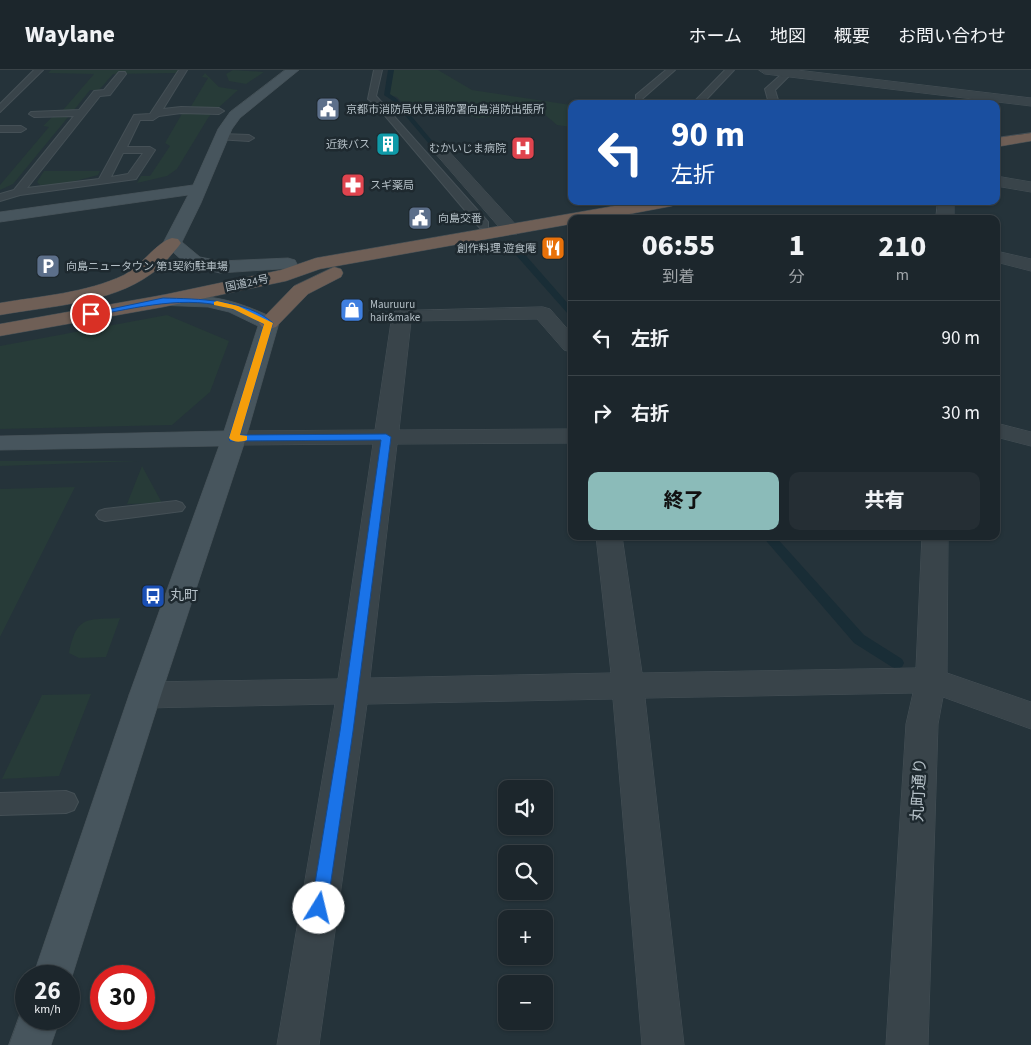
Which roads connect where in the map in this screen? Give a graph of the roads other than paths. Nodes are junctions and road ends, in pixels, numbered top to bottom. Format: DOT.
graph roads {
  1 [pos="39,70"];
  2 [pos="184,70"];
  3 [pos="293,70"];
  4 [pos="378,70"];
  5 [pos="671,70"];
  6 [pos="730,70"];
  7 [pos="765,70"];
  8 [pos="122,74"];
  9 [pos="786,74"];
  10 [pos="951,76"];
  11 [pos="639,97"];
  12 [pos="942,98"];
  13 [pos="700,100"];
  14 [pos="773,100"];
  15 [pos="986,100"];
  16 [pos="1000,101"];
  17 [pos="1031,102"];
  18 [pos="0,109"];
  19 [pos="219,111"];
  20 [pos="138,112"];
  21 [pos="82,113"];
  22 [pos="156,113"];
  23 [pos="34,114"];
  24 [pos="0,129"];
  25 [pos="20,129"];
  26 [pos="221,137"];
  27 [pos="1031,137"];
  28 [pos="249,138"];
  29 [pos="1000,142"];
  30 [pos="122,150"];
  31 [pos="440,150"];
  32 [pos="103,182"];
  33 [pos="1000,182"];
  34 [pos="1031,187"];
  35 [pos="199,189"];
  36 [pos="18,192"];
  37 [pos="0,198"];
  38 [pos="651,205"];
  39 [pos="598,215"];
  40 [pos="0,217"];
  41 [pos="568,221"];
  42 [pos="484,225"];
  43 [pos="512,230"];
  44 [pos="172,243"];
  45 [pos="368,255"];
  46 [pos="1000,257"];
  47 [pos="288,264"];
  48 [pos="316,264"];
  49 [pos="1031,265"];
  50 [pos="163,301"];
  51 [pos="0,309"];
  52 [pos="0,315"];
  53 [pos="269,323"];
  54 [pos="0,330"];
  55 [pos="568,342"];
  56 [pos="1000,431"];
  57 [pos="568,436"];
  58 [pos="386,437"];
  59 [pos="234,438"];
  60 [pos="1031,439"];
  61 [pos="0,443"];
  62 [pos="176,507"];
  63 [pos="105,515"];
  64 [pos="610,540"];
  65 [pos="935,540"];
  66 [pos="931,680"];
  67 [pos="628,686"];
  68 [pos="352,691"];
  69 [pos="145,695"];
  70 [pos="1031,716"];
  71 [pos="66,802"];
  72 [pos="0,804"];
  73 [pos="57,965"];
  74 [pos="35,1030"];
  75 [pos="30,1045"];
  76 [pos="298,1045"];
  77 [pos="663,1045"];
  78 [pos="907,1045"];
  1 -- 18 [label="lane"];
  2 -- 22 [label="lane"];
  3 -- 26 [label="street"];
  4 -- 42 [label="lane"];
  5 -- 11 [label="lane"];
  6 -- 13 [label="lane"];
  7 -- 9 [label="street"];
  8 -- 21 [label="lane"];
  9 -- 12 [label="street"];
  9 -- 14 [label="lane"];
  10 -- 12 [label="street"];
  12 -- 15 [label="street"];
  16 -- 17 [label="street"];
  19 -- 22 [label="lane"];
  20 -- 22 [label="lane"];
  21 -- 23 [label="lane"];
  21 -- 36 [label="lane"];
  22 -- 30 [label="lane"];
  24 -- 25 [label="lane"];
  26 -- 28 [label="lane"];
  26 -- 35 [label="street"];
  27 -- 29 [label="highway"];
  30 -- 32 [label="lane"];
  30 -- 32 [label="lane"];
  31 -- 43 [label="street"];
  32 -- 36 [label="lane"];
  33 -- 34 [label="street"];
  35 -- 40 [label="street"];
  35 -- 44 [label="street"];
  36 -- 37 [label="lane"];
  38 -- 39 [label="highway, 国道24号"];
  41 -- 43 [label="highway, 国道24号"];
  43 -- 45 [label="highway, 国道24号"];
  44 -- 47 [label="street"];
  44 -- 51 [label="highway"];
  45 -- 48 [label="highway, 国道24号"];
  45 -- 53 [label="highway"];
  46 -- 49 [label="street"];
  47 -- 48 [label="highway, 国道24号"];
  47 -- 52 [label="highway, 国道24号"];
  48 -- 50 [label="highway, 国道24号"];
  50 -- 53 [label="street"];
  50 -- 54 [label="highway, 国道24号"];
  53 -- 59 [label="street"];
  55 -- 58 [label="street"];
  56 -- 60 [label="street"];
  57 -- 58 [label="street"];
  58 -- 59 [label="street"];
  58 -- 68 [label="street"];
  59 -- 61 [label="street"];
  59 -- 69 [label="street"];
  62 -- 63 [label="lane"];
  64 -- 67 [label="street"];
  65 -- 66 [label="street, 丸町通り"];
  66 -- 67 [label="street"];
  66 -- 70 [label="street"];
  66 -- 78 [label="street, 丸町通り"];
  67 -- 68 [label="street"];
  67 -- 77 [label="street"];
  68 -- 69 [label="street"];
  68 -- 76 [label="street"];
  69 -- 73 [label="street"];
  71 -- 72 [label="lane"];
  74 -- 75 [label="street"];
}
